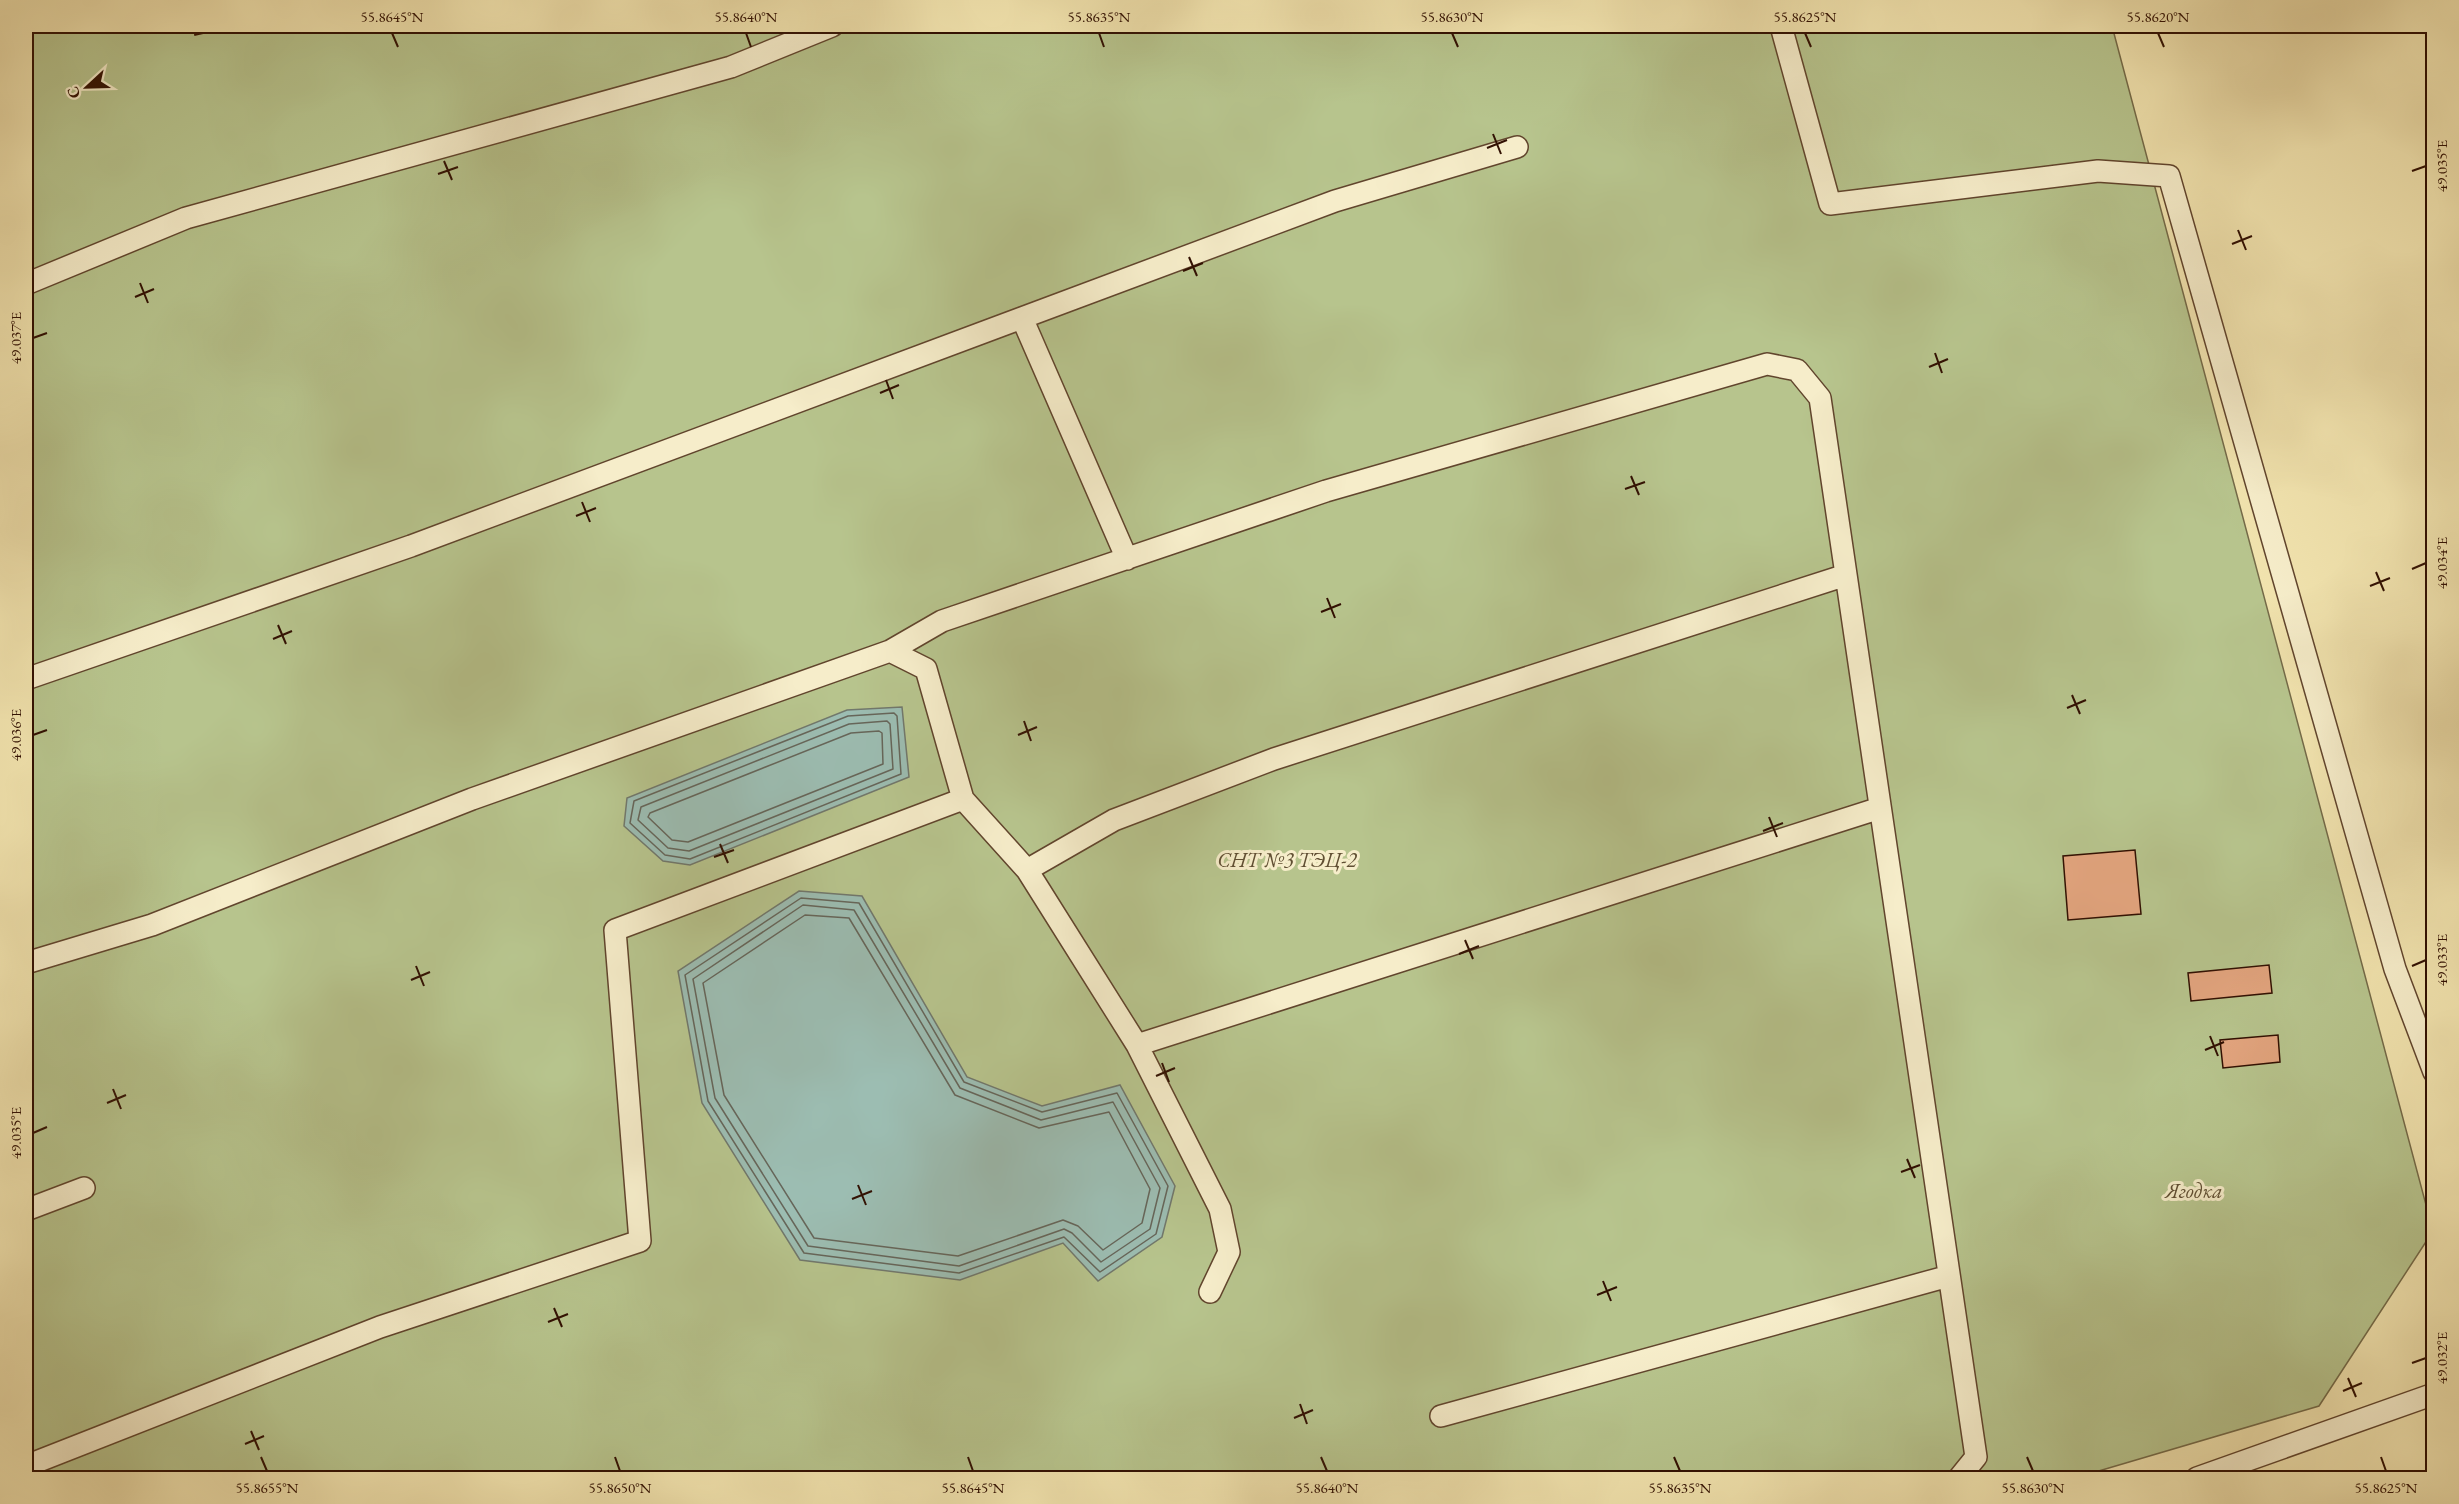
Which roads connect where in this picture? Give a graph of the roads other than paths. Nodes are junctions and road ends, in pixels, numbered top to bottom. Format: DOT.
graph roads {
  1 [pos="832,26"];
  2 [pos="1781,26"];
  3 [pos="1517,147"];
  4 [pos="26,284"];
  5 [pos="1022,318"];
  6 [pos="1127,559"];
  7 [pos="1846,575"];
  8 [pos="890,651"];
  9 [pos="26,679"];
  10 [pos="963,799"];
  11 [pos="1880,808"];
  12 [pos="1027,870"];
  13 [pos="26,963"];
  14 [pos="1137,1045"];
  15 [pos="2433,1072"];
  16 [pos="84,1188"];
  17 [pos="26,1210"];
  18 [pos="1949,1276"];
  19 [pos="1210,1292"];
  20 [pos="2433,1394"];
  21 [pos="1442,1416"];
  22 [pos="26,1466"];
  23 [pos="1959,1479"];
  24 [pos="2197,1479"];
  1 -- 4 [label="lane"];
  2 -- 15 [label="lane"];
  3 -- 5 [label="lane"];
  5 -- 6 [label="lane"];
  5 -- 9 [label="lane"];
  6 -- 7 [label="lane"];
  6 -- 8 [label="lane"];
  7 -- 11 [label="lane"];
  7 -- 12 [label="lane"];
  8 -- 10 [label="lane"];
  8 -- 13 [label="lane"];
  10 -- 12 [label="lane"];
  10 -- 22 [label="lane"];
  11 -- 14 [label="lane"];
  11 -- 18 [label="lane"];
  12 -- 14 [label="lane"];
  14 -- 19 [label="lane"];
  16 -- 17 [label="lane"];
  18 -- 21 [label="lane"];
  18 -- 23 [label="lane"];
  20 -- 24 [label="lane"];
}
